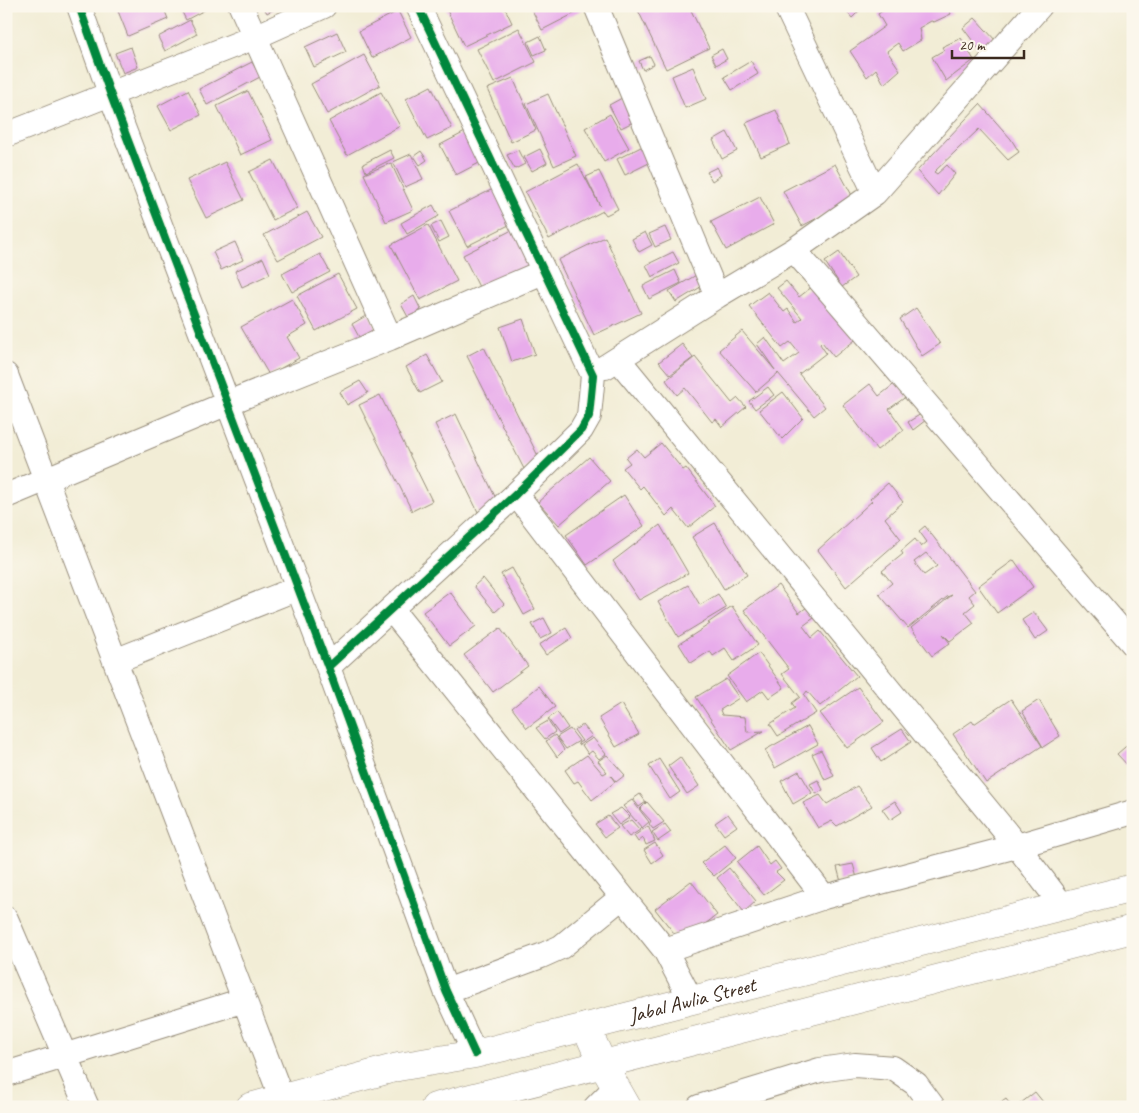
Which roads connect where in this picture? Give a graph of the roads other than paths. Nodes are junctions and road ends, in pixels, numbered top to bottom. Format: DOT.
graph roads {
  1 [pos="79,6"];
  2 [pos="241,6"];
  3 [pos="324,6"];
  4 [pos="418,6"];
  5 [pos="596,6"];
  6 [pos="786,6"];
  7 [pos="1040,6"];
  8 [pos="254,37"];
  9 [pos="110,94"];
  10 [pos="6,135"];
  11 [pos="875,193"];
  12 [pos="794,250"];
  13 [pos="543,272"];
  14 [pos="717,296"];
  15 [pos="390,338"];
  16 [pos="618,360"];
  17 [pos="6,375"];
  18 [pos="593,375"];
  19 [pos="228,403"];
  20 [pos="46,480"];
  21 [pos="516,494"];
  22 [pos="6,496"];
  23 [pos="298,588"];
  24 [pos="390,609"];
  25 [pos="1133,644"];
  26 [pos="115,661"];
  27 [pos="328,667"];
  28 [pos="1133,812"];
  29 [pos="1017,846"];
  30 [pos="1133,888"];
  31 [pos="622,897"];
  32 [pos="824,897"];
  33 [pos="1062,906"];
  34 [pos="6,919"];
  35 [pos="1133,929"];
  36 [pos="665,950"];
  37 [pos="446,991"];
  38 [pos="244,1000"];
  39 [pos="691,1000"];
  40 [pos="586,1028"];
  41 [pos="475,1054"];
  42 [pos="65,1057"];
  43 [pos="602,1063"];
  44 [pos="6,1074"];
  45 [pos="621,1097"];
  46 [pos="282,1099"];
  47 [pos="87,1107"];
  48 [pos="250,1107"];
  49 [pos="435,1107"];
  50 [pos="596,1107"];
  51 [pos="699,1107"];
  52 [pos="933,1107"];
  1 -- 9 [label="street"];
  2 -- 8 [label="street"];
  3 -- 8 [label="street"];
  4 -- 13 [label="street"];
  5 -- 14 [label="street"];
  6 -- 11 [label="street"];
  7 -- 11 [label="street"];
  8 -- 9 [label="street"];
  8 -- 15 [label="street"];
  9 -- 10 [label="street"];
  9 -- 19 [label="street"];
  11 -- 12 [label="street"];
  12 -- 14 [label="street"];
  12 -- 25 [label="street"];
  13 -- 15 [label="street"];
  13 -- 18 [label="street"];
  14 -- 16 [label="street"];
  15 -- 19 [label="street"];
  16 -- 18 [label="street"];
  16 -- 29 [label="street"];
  17 -- 20 [label="street"];
  18 -- 21 [label="street"];
  19 -- 20 [label="street"];
  19 -- 23 [label="street"];
  20 -- 22 [label="street"];
  20 -- 26 [label="street"];
  21 -- 24 [label="street"];
  21 -- 32 [label="street"];
  23 -- 26 [label="street"];
  23 -- 27 [label="street"];
  24 -- 27 [label="street"];
  24 -- 31 [label="street"];
  26 -- 38 [label="street"];
  27 -- 37 [label="street"];
  28 -- 29 [label="street"];
  29 -- 32 [label="street"];
  29 -- 33 [label="street"];
  30 -- 33 [label="main road, Jabal Awlia Street"];
  31 -- 36 [label="street"];
  31 -- 37 [label="street"];
  32 -- 36 [label="street"];
  33 -- 39 [label="main road, Jabal Awlia Street"];
  34 -- 42 [label="street"];
  35 -- 43 [label="main road, Jabal Awlia Street"];
  36 -- 39 [label="street"];
  37 -- 41 [label="street"];
  38 -- 42 [label="street"];
  38 -- 46 [label="street"];
  39 -- 40 [label="main road, Jabal Awlia Street"];
  40 -- 41 [label="main road, Jabal Awlia Street"];
  40 -- 43 [label="main road"];
  41 -- 46 [label="main road, Jabal Awlia Street"];
  42 -- 44 [label="street"];
  42 -- 47 [label="street"];
  43 -- 45 [label="main road"];
  43 -- 49 [label="main road, Jabal Awlia Street"];
  45 -- 50 [label="street"];
  46 -- 48 [label="main road, Jabal Awlia Street"];
  51 -- 52 [label="street"];
}
